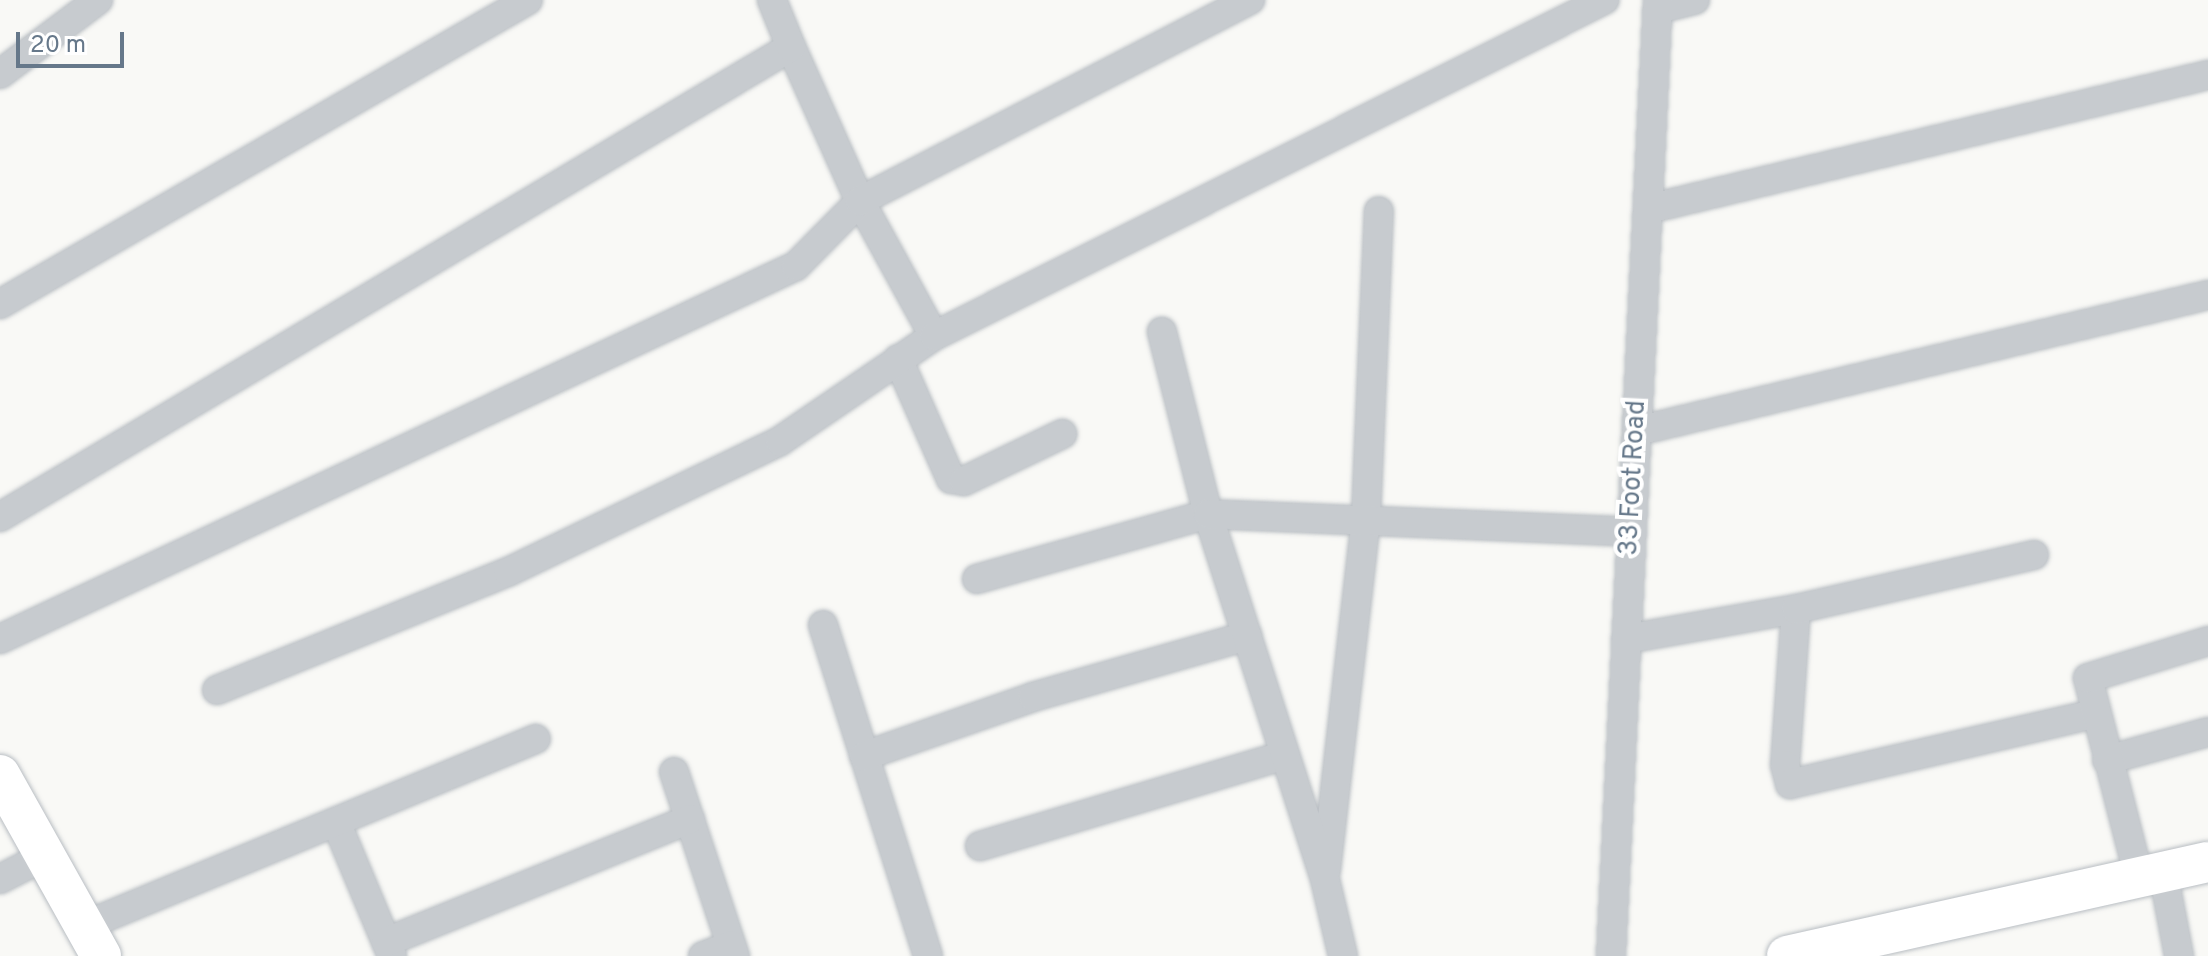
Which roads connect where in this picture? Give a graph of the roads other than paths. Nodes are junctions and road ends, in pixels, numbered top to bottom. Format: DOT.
graph roads {
  1 [pos="98,0"];
  2 [pos="528,0"];
  3 [pos="772,0"];
  4 [pos="1250,0"];
  5 [pos="1604,0"];
  6 [pos="1695,0"];
  7 [pos="1658,5"];
  8 [pos="1213,7"];
  9 [pos="791,47"];
  10 [pos="0,74"];
  11 [pos="2208,75"];
  12 [pos="860,201"];
  13 [pos="1648,209"];
  14 [pos="1379,211"];
  15 [pos="2208,295"];
  16 [pos="0,304"];
  17 [pos="1162,332"];
  18 [pos="934,336"];
  19 [pos="898,359"];
  20 [pos="1637,431"];
  21 [pos="1062,434"];
  22 [pos="1208,514"];
  23 [pos="0,517"];
  24 [pos="1366,517"];
  25 [pos="1632,532"];
  26 [pos="2034,555"];
  27 [pos="977,579"];
  28 [pos="1796,609"];
  29 [pos="823,625"];
  30 [pos="1247,636"];
  31 [pos="0,639"];
  32 [pos="1626,639"];
  33 [pos="2208,641"];
  34 [pos="217,690"];
  35 [pos="2094,714"];
  36 [pos="2208,732"];
  37 [pos="536,739"];
  38 [pos="1285,755"];
  39 [pos="864,756"];
  40 [pos="2107,760"];
  41 [pos="674,772"];
  42 [pos="0,775"];
  43 [pos="690,819"];
  44 [pos="336,822"];
  45 [pos="980,846"];
  46 [pos="45,856"];
  47 [pos="2208,862"];
  48 [pos="2151,874"];
  49 [pos="0,879"];
  50 [pos="1325,879"];
  51 [pos="93,941"];
  52 [pos="389,949"];
  53 [pos="733,950"];
  54 [pos="703,956"];
  55 [pos="928,956"];
  56 [pos="1343,956"];
  57 [pos="1611,956"];
  58 [pos="1787,956"];
  59 [pos="2179,956"];
  1 -- 10 [label="street"];
  2 -- 16 [label="street"];
  3 -- 9 [label="street"];
  4 -- 8 [label="street"];
  5 -- 18 [label="street"];
  6 -- 7 [label="street"];
  7 -- 13 [label="street, 33 Foot Road"];
  8 -- 12 [label="street"];
  9 -- 12 [label="street"];
  9 -- 23 [label="street"];
  11 -- 13 [label="street"];
  12 -- 18 [label="street"];
  12 -- 31 [label="street"];
  13 -- 20 [label="street, 33 Foot Road"];
  14 -- 24 [label="street"];
  15 -- 20 [label="street"];
  17 -- 22 [label="street"];
  18 -- 19 [label="street"];
  19 -- 21 [label="street"];
  19 -- 34 [label="street"];
  20 -- 25 [label="street, 33 Foot Road"];
  22 -- 24 [label="street"];
  22 -- 27 [label="street"];
  22 -- 30 [label="street"];
  24 -- 25 [label="street"];
  24 -- 50 [label="street"];
  25 -- 32 [label="street, 33 Foot Road"];
  26 -- 28 [label="street"];
  28 -- 32 [label="street"];
  28 -- 35 [label="street"];
  29 -- 39 [label="street"];
  30 -- 38 [label="street"];
  30 -- 39 [label="street"];
  32 -- 57 [label="street, 33 Foot Road"];
  33 -- 35 [label="street"];
  35 -- 40 [label="street"];
  36 -- 40 [label="street"];
  37 -- 44 [label="street"];
  38 -- 45 [label="street"];
  38 -- 50 [label="street"];
  39 -- 55 [label="street"];
  40 -- 48 [label="street"];
  41 -- 43 [label="street"];
  42 -- 46 [label="street"];
  43 -- 52 [label="street"];
  43 -- 53 [label="street"];
  44 -- 51 [label="street"];
  44 -- 52 [label="street"];
  46 -- 49 [label="street"];
  46 -- 51 [label="street"];
  47 -- 48 [label="street"];
  48 -- 58 [label="street"];
  48 -- 59 [label="street"];
  50 -- 56 [label="street"];
  53 -- 54 [label="street"];
}
